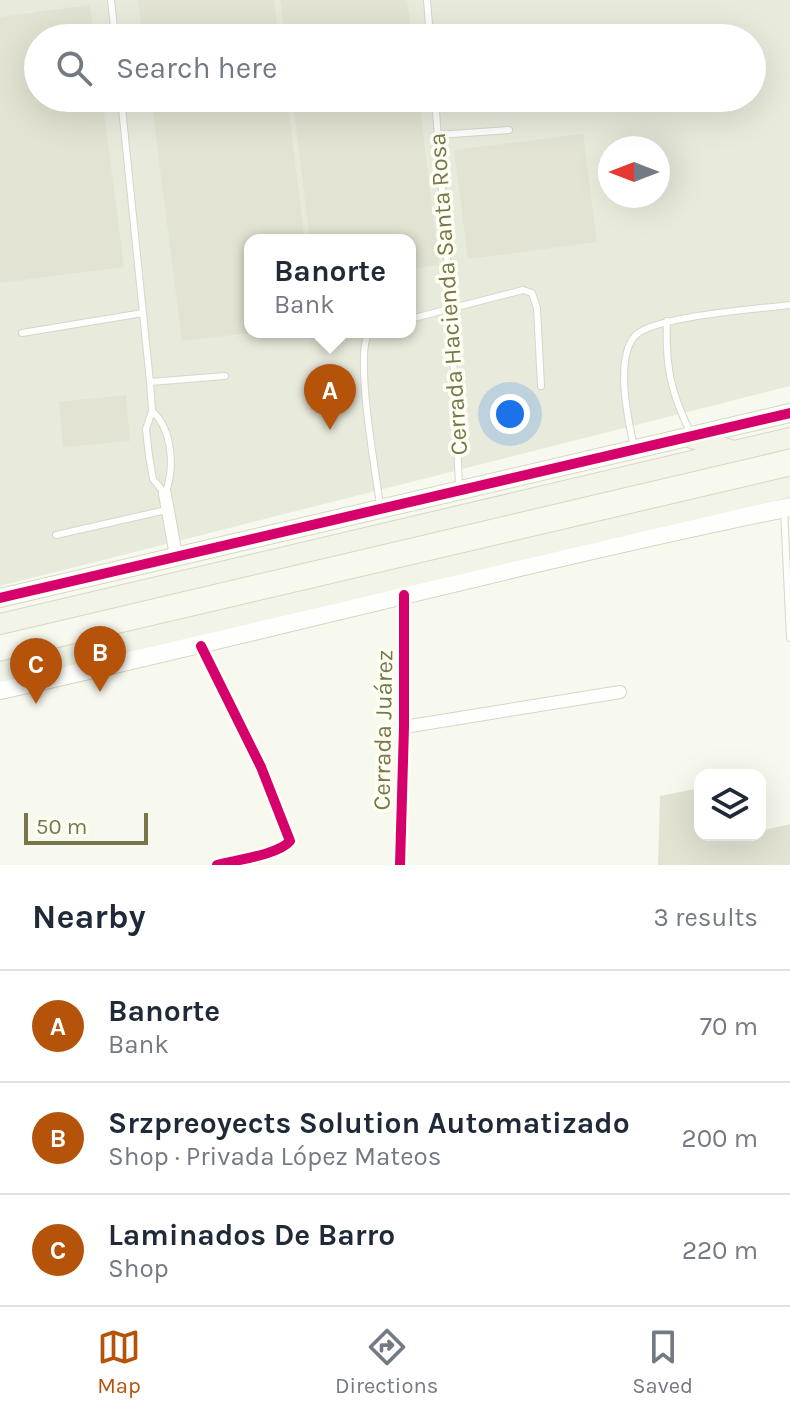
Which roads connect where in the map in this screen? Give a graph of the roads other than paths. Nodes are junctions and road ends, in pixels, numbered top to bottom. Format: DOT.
graph roads {
  1 [pos="111,0"];
  2 [pos="427,0"];
  3 [pos="114,24"];
  4 [pos="429,24"];
  5 [pos="122,112"];
  6 [pos="436,112"];
  7 [pos="509,130"];
  8 [pos="438,135"];
  9 [pos="790,305"];
  10 [pos="451,310"];
  11 [pos="143,313"];
  12 [pos="416,318"];
  13 [pos="667,321"];
  14 [pos="22,333"];
  15 [pos="367,338"];
  16 [pos="225,376"];
  17 [pos="150,382"];
  18 [pos="541,386"];
  19 [pos="152,411"];
  20 [pos="790,413"];
  21 [pos="692,438"];
  22 [pos="790,438"];
  23 [pos="635,450"];
  24 [pos="734,451"];
  25 [pos="790,487"];
  26 [pos="460,490"];
  27 [pos="165,494"];
  28 [pos="787,507"];
  29 [pos="381,509"];
  30 [pos="166,510"];
  31 [pos="56,535"];
  32 [pos="176,556"];
  33 [pos="404,595"];
  34 [pos="0,598"];
  35 [pos="0,624"];
  36 [pos="790,638"];
  37 [pos="201,646"];
  38 [pos="0,672"];
  39 [pos="0,690"];
  40 [pos="620,692"];
  41 [pos="404,727"];
  42 [pos="217,865"];
  43 [pos="400,865"];
  1 -- 3 [label="lane"];
  2 -- 4 [label="lane"];
  5 -- 11 [label="lane"];
  6 -- 8 [label="lane, Cerrada Hacienda Santa Rosa"];
  7 -- 8 [label="lane"];
  8 -- 10 [label="lane, Cerrada Hacienda Santa Rosa"];
  9 -- 13 [label="lane"];
  10 -- 12 [label="lane"];
  10 -- 18 [label="lane"];
  10 -- 26 [label="lane, Cerrada Hacienda Santa Rosa"];
  11 -- 14 [label="lane"];
  11 -- 17 [label="lane"];
  13 -- 21 [label="lane"];
  13 -- 23 [label="lane"];
  15 -- 29 [label="lane"];
  16 -- 17 [label="lane"];
  17 -- 19 [label="lane"];
  19 -- 27 [label="lane"];
  19 -- 27 [label="lane"];
  20 -- 21 [label="street"];
  21 -- 23 [label="street"];
  21 -- 24 [label="main road"];
  22 -- 24 [label="main road"];
  23 -- 26 [label="street"];
  24 -- 35 [label="main road"];
  25 -- 38 [label="main road"];
  26 -- 29 [label="street"];
  27 -- 30 [label="street"];
  28 -- 33 [label="street"];
  28 -- 36 [label="lane"];
  29 -- 32 [label="street"];
  30 -- 31 [label="lane"];
  30 -- 32 [label="street"];
  32 -- 34 [label="street"];
  33 -- 37 [label="street"];
  33 -- 41 [label="street, Cerrada Juárez"];
  37 -- 39 [label="street"];
  37 -- 42 [label="street"];
  40 -- 41 [label="street"];
  41 -- 43 [label="street, Cerrada Juárez"];
}
